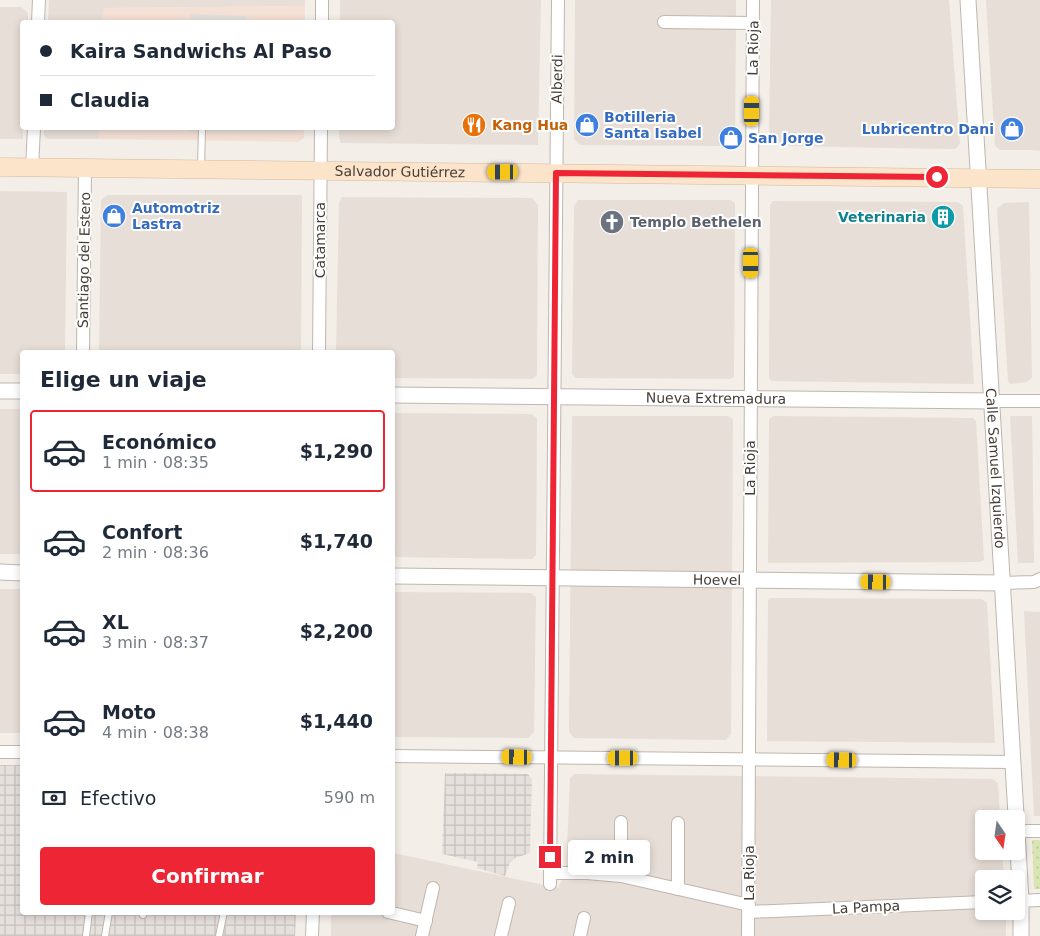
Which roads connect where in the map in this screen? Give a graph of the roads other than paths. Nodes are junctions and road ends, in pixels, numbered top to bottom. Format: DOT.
graph roads {
  1 [pos="39,0"];
  2 [pos="322,0"];
  3 [pos="558,0"];
  4 [pos="753,0"];
  5 [pos="968,0"];
  6 [pos="38,20"];
  7 [pos="322,20"];
  8 [pos="664,22"];
  9 [pos="753,23"];
  10 [pos="34,130"];
  11 [pos="202,130"];
  12 [pos="321,130"];
  13 [pos="0,167"];
  14 [pos="32,168"];
  15 [pos="85,168"];
  16 [pos="201,169"];
  17 [pos="320,170"];
  18 [pos="556,173"];
  19 [pos="751,175"];
  20 [pos="978,177"];
  21 [pos="1040,179"];
  22 [pos="83,350"];
  23 [pos="319,350"];
  24 [pos="0,391"];
  25 [pos="20,391"];
  26 [pos="395,395"];
  27 [pos="554,396"];
  28 [pos="750,398"];
  29 [pos="992,401"];
  30 [pos="1040,401"];
  31 [pos="0,572"];
  32 [pos="20,573"];
  33 [pos="395,576"];
  34 [pos="553,578"];
  35 [pos="1040,579"];
  36 [pos="749,580"];
  37 [pos="1002,583"];
  38 [pos="0,752"];
  39 [pos="20,752"];
  40 [pos="395,756"];
  41 [pos="552,758"];
  42 [pos="749,760"];
  43 [pos="1013,762"];
  44 [pos="1016,810"];
  45 [pos="621,822"];
  46 [pos="678,823"];
  47 [pos="1040,830"];
  48 [pos="1025,831"];
  49 [pos="620,876"];
  50 [pos="550,878"];
  51 [pos="433,888"];
  52 [pos="678,889"];
  53 [pos="1025,900"];
  54 [pos="1040,900"];
  55 [pos="975,902"];
  56 [pos="509,903"];
  57 [pos="749,909"];
  58 [pos="395,914"];
  59 [pos="89,915"];
  60 [pos="108,915"];
  61 [pos="223,915"];
  62 [pos="313,915"];
  63 [pos="584,918"];
  64 [pos="1020,920"];
  65 [pos="426,921"];
  66 [pos="86,936"];
  67 [pos="105,936"];
  68 [pos="219,936"];
  69 [pos="312,936"];
  70 [pos="422,936"];
  71 [pos="501,936"];
  72 [pos="580,936"];
  73 [pos="748,936"];
  74 [pos="1021,936"];
  1 -- 6 [label="street"];
  2 -- 7 [label="street"];
  3 -- 18 [label="street, Alberdi"];
  4 -- 9 [label="street, La Rioja"];
  5 -- 20 [label="street, Calle Samuel Izquierdo"];
  8 -- 9 [label="street"];
  9 -- 19 [label="street, La Rioja"];
  10 -- 14 [label="street"];
  11 -- 16 [label="lane"];
  12 -- 17 [label="street, Catamarca"];
  13 -- 14 [label="main road, Salvador Gutiérrez"];
  14 -- 15 [label="main road, Salvador Gutiérrez"];
  15 -- 16 [label="main road, Salvador Gutiérrez"];
  15 -- 22 [label="street, Santiago del Estero"];
  16 -- 17 [label="main road, Salvador Gutiérrez"];
  17 -- 18 [label="main road, Salvador Gutiérrez"];
  17 -- 23 [label="street, Catamarca"];
  18 -- 19 [label="main road, Salvador Gutiérrez"];
  18 -- 27 [label="street, Alberdi"];
  19 -- 20 [label="main road, Salvador Gutiérrez"];
  19 -- 28 [label="street, La Rioja"];
  20 -- 21 [label="main road, Salvador Gutiérrez"];
  20 -- 29 [label="street, Calle Samuel Izquierdo"];
  24 -- 25 [label="street"];
  26 -- 27 [label="street, Nueva Extremadura"];
  27 -- 28 [label="street, Nueva Extremadura"];
  27 -- 34 [label="street, Alberdi"];
  28 -- 29 [label="street, Nueva Extremadura"];
  28 -- 36 [label="street, La Rioja"];
  29 -- 30 [label="street, Nueva Extremadura"];
  29 -- 37 [label="street, Calle Samuel Izquierdo"];
  31 -- 32 [label="street"];
  33 -- 34 [label="street, Hoevel"];
  34 -- 36 [label="street, Hoevel"];
  34 -- 41 [label="street, Alberdi"];
  35 -- 37 [label="street, Hoevel"];
  36 -- 37 [label="street, Hoevel"];
  36 -- 42 [label="street, La Rioja"];
  37 -- 43 [label="street, Calle Samuel Izquierdo"];
  38 -- 39 [label="street"];
  40 -- 41 [label="street"];
  41 -- 42 [label="street"];
  41 -- 50 [label="street, Alberdi"];
  42 -- 43 [label="street"];
  42 -- 57 [label="street, La Rioja"];
  43 -- 44 [label="street, Calle Samuel Izquierdo"];
  45 -- 49 [label="street"];
  46 -- 52 [label="street"];
  47 -- 48 [label="street"];
  49 -- 50 [label="street, La Pampa"];
  49 -- 52 [label="street, La Pampa"];
  51 -- 65 [label="street"];
  52 -- 57 [label="street, La Pampa"];
  53 -- 54 [label="street"];
  55 -- 57 [label="street, La Pampa"];
  56 -- 71 [label="street"];
  57 -- 73 [label="street, La Rioja"];
  58 -- 65 [label="street"];
  59 -- 66 [label="lane"];
  60 -- 67 [label="lane"];
  61 -- 68 [label="lane"];
  62 -- 69 [label="street"];
  63 -- 72 [label="street"];
  64 -- 74 [label="street, Calle Samuel Izquierdo"];
  65 -- 70 [label="street"];
}
